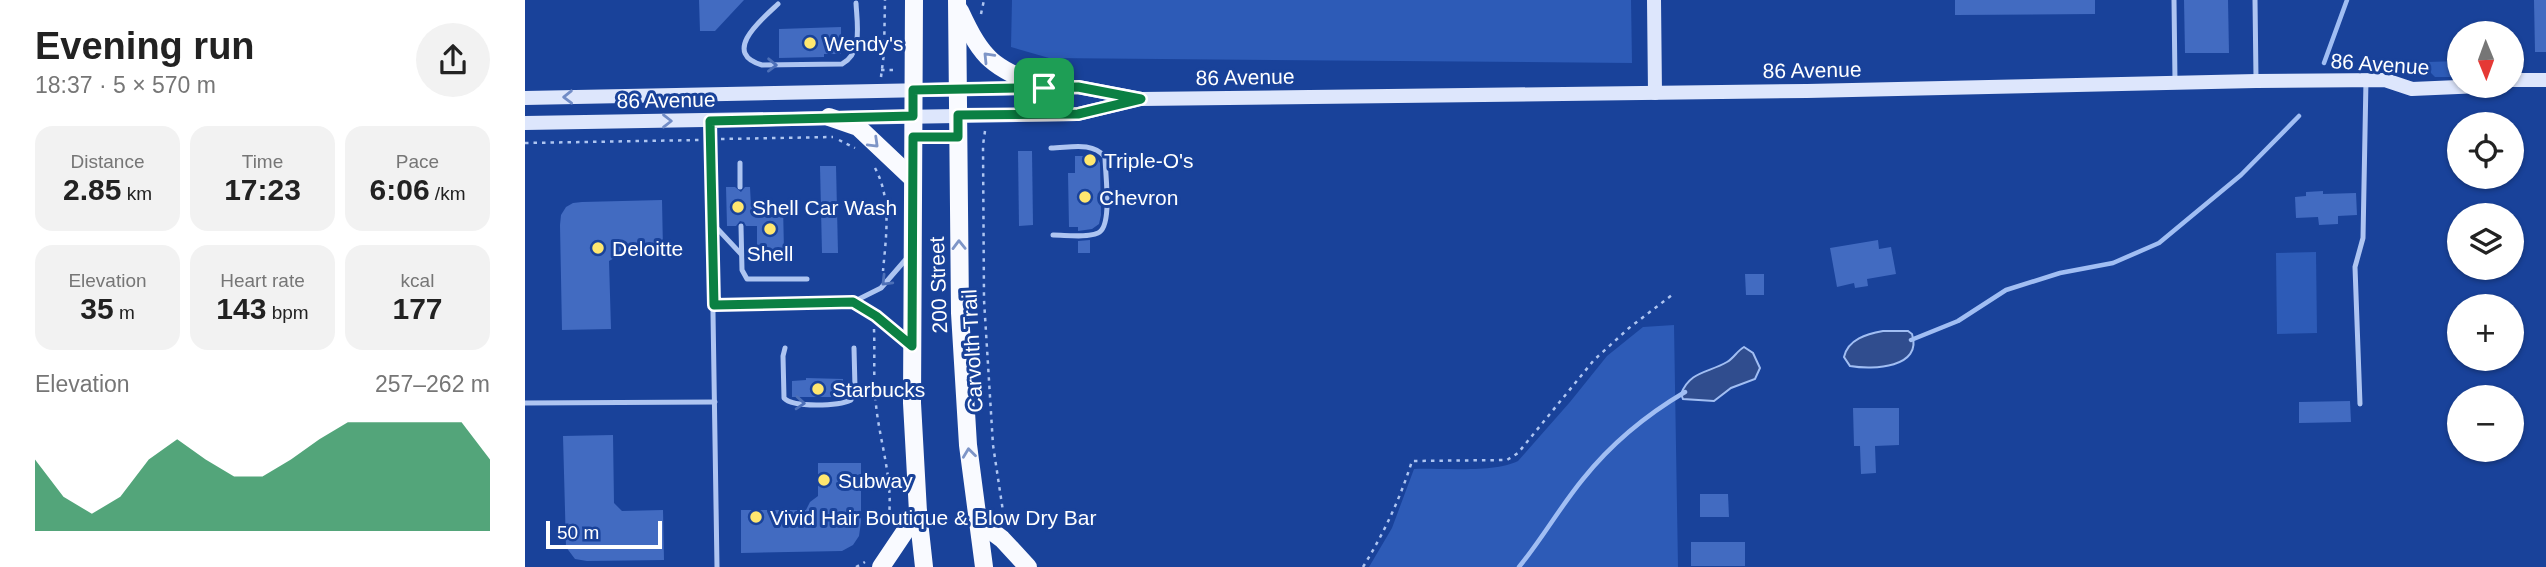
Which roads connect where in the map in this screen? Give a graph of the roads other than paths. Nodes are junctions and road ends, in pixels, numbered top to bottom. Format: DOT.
graph roads {
  1 [pos="914,0"];
  2 [pos="1654,0"];
  3 [pos="2174,0"];
  4 [pos="2255,0"];
  5 [pos="957,1"];
  6 [pos="856,3"];
  7 [pos="778,4"];
  8 [pos="2366,80"];
  9 [pos="2524,80"];
  10 [pos="2546,80"];
  11 [pos="2256,81"];
  12 [pos="2175,83"];
  13 [pos="1044,88"];
  14 [pos="2447,88"];
  15 [pos="957,89"];
  16 [pos="913,90"];
  17 [pos="1655,93"];
  18 [pos="525,98"];
  19 [pos="1141,99"];
  20 [pos="958,115"];
  21 [pos="913,116"];
  22 [pos="829,117"];
  23 [pos="710,121"];
  24 [pos="525,123"];
  25 [pos="1051,148"];
  26 [pos="740,163"];
  27 [pos="913,178"];
  28 [pos="740,187"];
  29 [pos="713,224"];
  30 [pos="741,226"];
  31 [pos="1053,235"];
  32 [pos="913,251"];
  33 [pos="741,254"];
  34 [pos="807,279"];
  35 [pos="853,302"];
  36 [pos="714,305"];
  37 [pos="912,346"];
  38 [pos="785,348"];
  39 [pos="853,348"];
  40 [pos="715,402"];
  41 [pos="525,403"];
  42 [pos="2360,404"];
  43 [pos="918,512"];
  44 [pos="978,521"];
  45 [pos="717,567"];
  46 [pos="881,567"];
  47 [pos="924,567"];
  48 [pos="983,567"];
  49 [pos="1028,567"];
  1 -- 16 [label="main road, 200 Street"];
  2 -- 17 [label="street"];
  3 -- 12 [label="lane"];
  4 -- 11 [label="lane"];
  13 -- 5 [label="main road, one-way"];
  5 -- 15 [label="main road, 200 Street"];
  7 -- 6 [label="lane, one-way"];
  8 -- 11 [label="street, 86 Avenue"];
  8 -- 14 [label="street, 86 Avenue"];
  8 -- 42 [label="lane"];
  9 -- 10 [label="street"];
  11 -- 12 [label="street, 86 Avenue"];
  12 -- 17 [label="street, 86 Avenue"];
  13 -- 15 [label="street, 86 Avenue"];
  13 -- 19 [label="street, 86 Avenue"];
  15 -- 16 [label="street, 86 Avenue"];
  15 -- 20 [label="main road, 200 Street"];
  16 -- 18 [label="street, 86 Avenue, one-way"];
  16 -- 21 [label="main road, 200 Street"];
  17 -- 19 [label="street, 86 Avenue"];
  19 -- 20 [label="street, 86 Avenue"];
  20 -- 21 [label="street, 86 Avenue"];
  44 -- 20 [label="main road, 200 Street, one-way"];
  21 -- 22 [label="street, 86 Avenue"];
  21 -- 27 [label="main road, 200 Street"];
  22 -- 23 [label="street, 86 Avenue"];
  22 -- 27 [label="main road, one-way"];
  24 -- 23 [label="street, 86 Avenue, one-way"];
  23 -- 29 [label="lane"];
  25 -- 31 [label="lane"];
  26 -- 28 [label="lane"];
  27 -- 32 [label="main road, 200 Street"];
  29 -- 33 [label="lane"];
  29 -- 36 [label="lane"];
  30 -- 33 [label="lane"];
  32 -- 35 [label="lane, one-way"];
  32 -- 37 [label="main road, 200 Street"];
  33 -- 34 [label="lane"];
  35 -- 36 [label="lane"];
  35 -- 37 [label="lane"];
  36 -- 40 [label="lane"];
  37 -- 43 [label="main road, 200 Street"];
  38 -- 39 [label="lane, one-way"];
  40 -- 41 [label="lane"];
  40 -- 45 [label="lane"];
  43 -- 46 [label="main road"];
  43 -- 47 [label="main road, 200 Street"];
  44 -- 48 [label="main road, 200 Street"];
  44 -- 49 [label="main road"];
}
